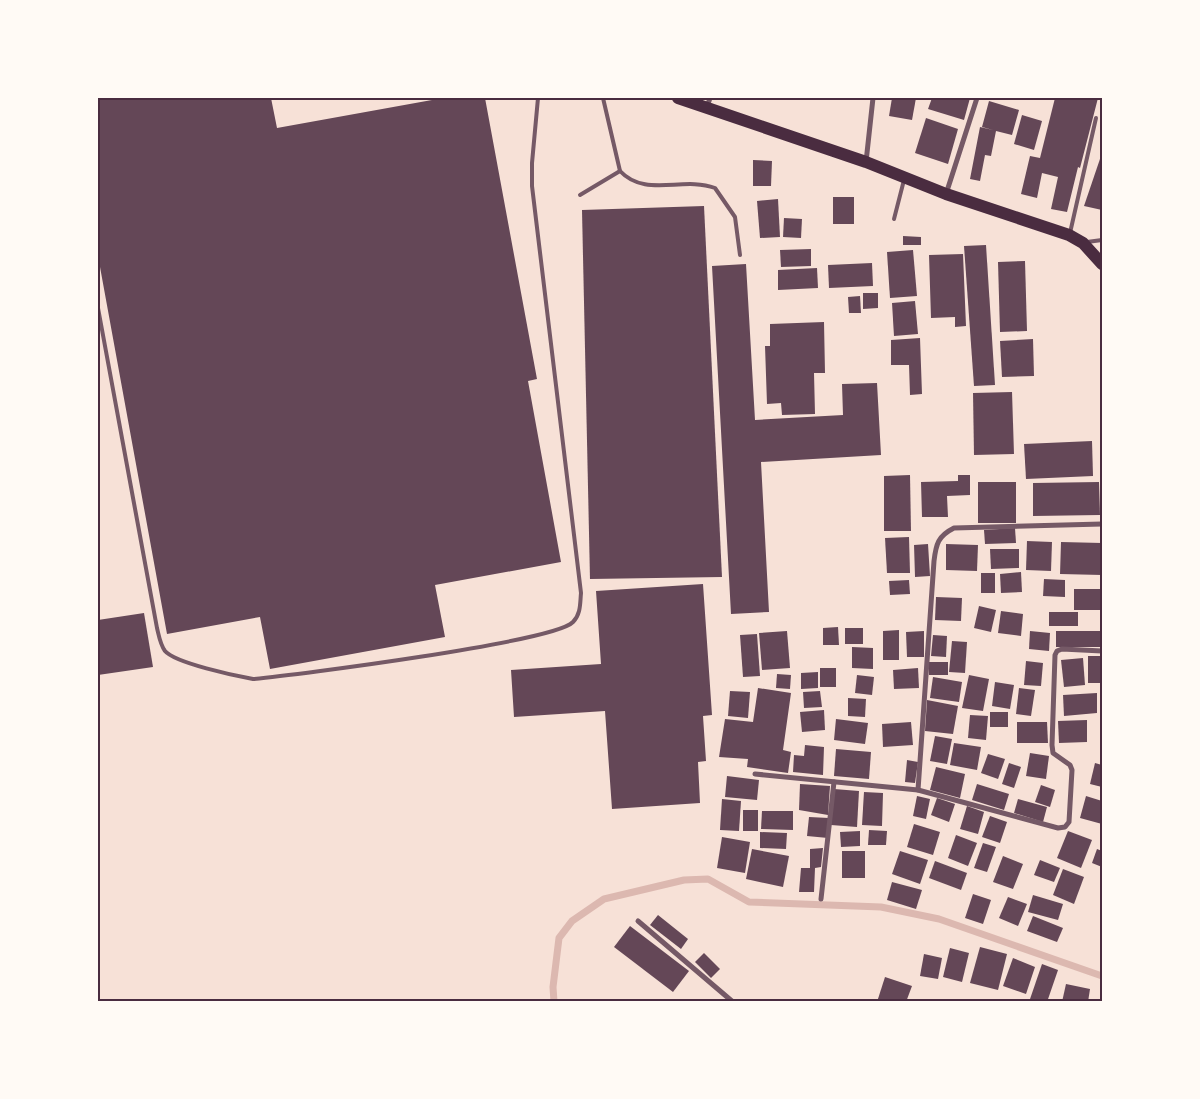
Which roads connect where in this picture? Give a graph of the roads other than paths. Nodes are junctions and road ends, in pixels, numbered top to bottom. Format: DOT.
graph roads {
  1 [pos="538,98"];
  2 [pos="603,98"];
  3 [pos="678,98"];
  4 [pos="873,98"];
  5 [pos="977,98"];
  6 [pos="708,103"];
  7 [pos="1096,118"];
  8 [pos="866,162"];
  9 [pos="620,171"];
  10 [pos="904,178"];
  11 [pos="946,194"];
  12 [pos="580,195"];
  13 [pos="894,219"];
  14 [pos="1069,235"];
  15 [pos="1102,240"];
  16 [pos="1083,243"];
  17 [pos="740,255"];
  18 [pos="1102,264"];
  19 [pos="98,308"];
  20 [pos="1102,524"];
  21 [pos="1102,651"];
  22 [pos="755,774"];
  23 [pos="834,782"];
  24 [pos="918,790"];
  25 [pos="821,899"];
  26 [pos="638,921"];
  27 [pos="733,1002"];
  1 -- 19 [label="lane"];
  2 -- 9 [label="lane"];
  3 -- 6 [label="main road"];
  4 -- 8 [label="street"];
  5 -- 11 [label="street"];
  6 -- 8 [label="main road"];
  7 -- 14 [label="lane"];
  8 -- 10 [label="main road"];
  9 -- 12 [label="lane"];
  9 -- 17 [label="lane"];
  10 -- 11 [label="main road"];
  10 -- 13 [label="lane"];
  11 -- 14 [label="main road"];
  14 -- 16 [label="main road"];
  15 -- 16 [label="lane"];
  16 -- 18 [label="main road"];
  20 -- 24 [label="street"];
  21 -- 24 [label="street"];
  22 -- 23 [label="street"];
  23 -- 24 [label="street"];
  23 -- 25 [label="street"];
  26 -- 27 [label="street"];
}
